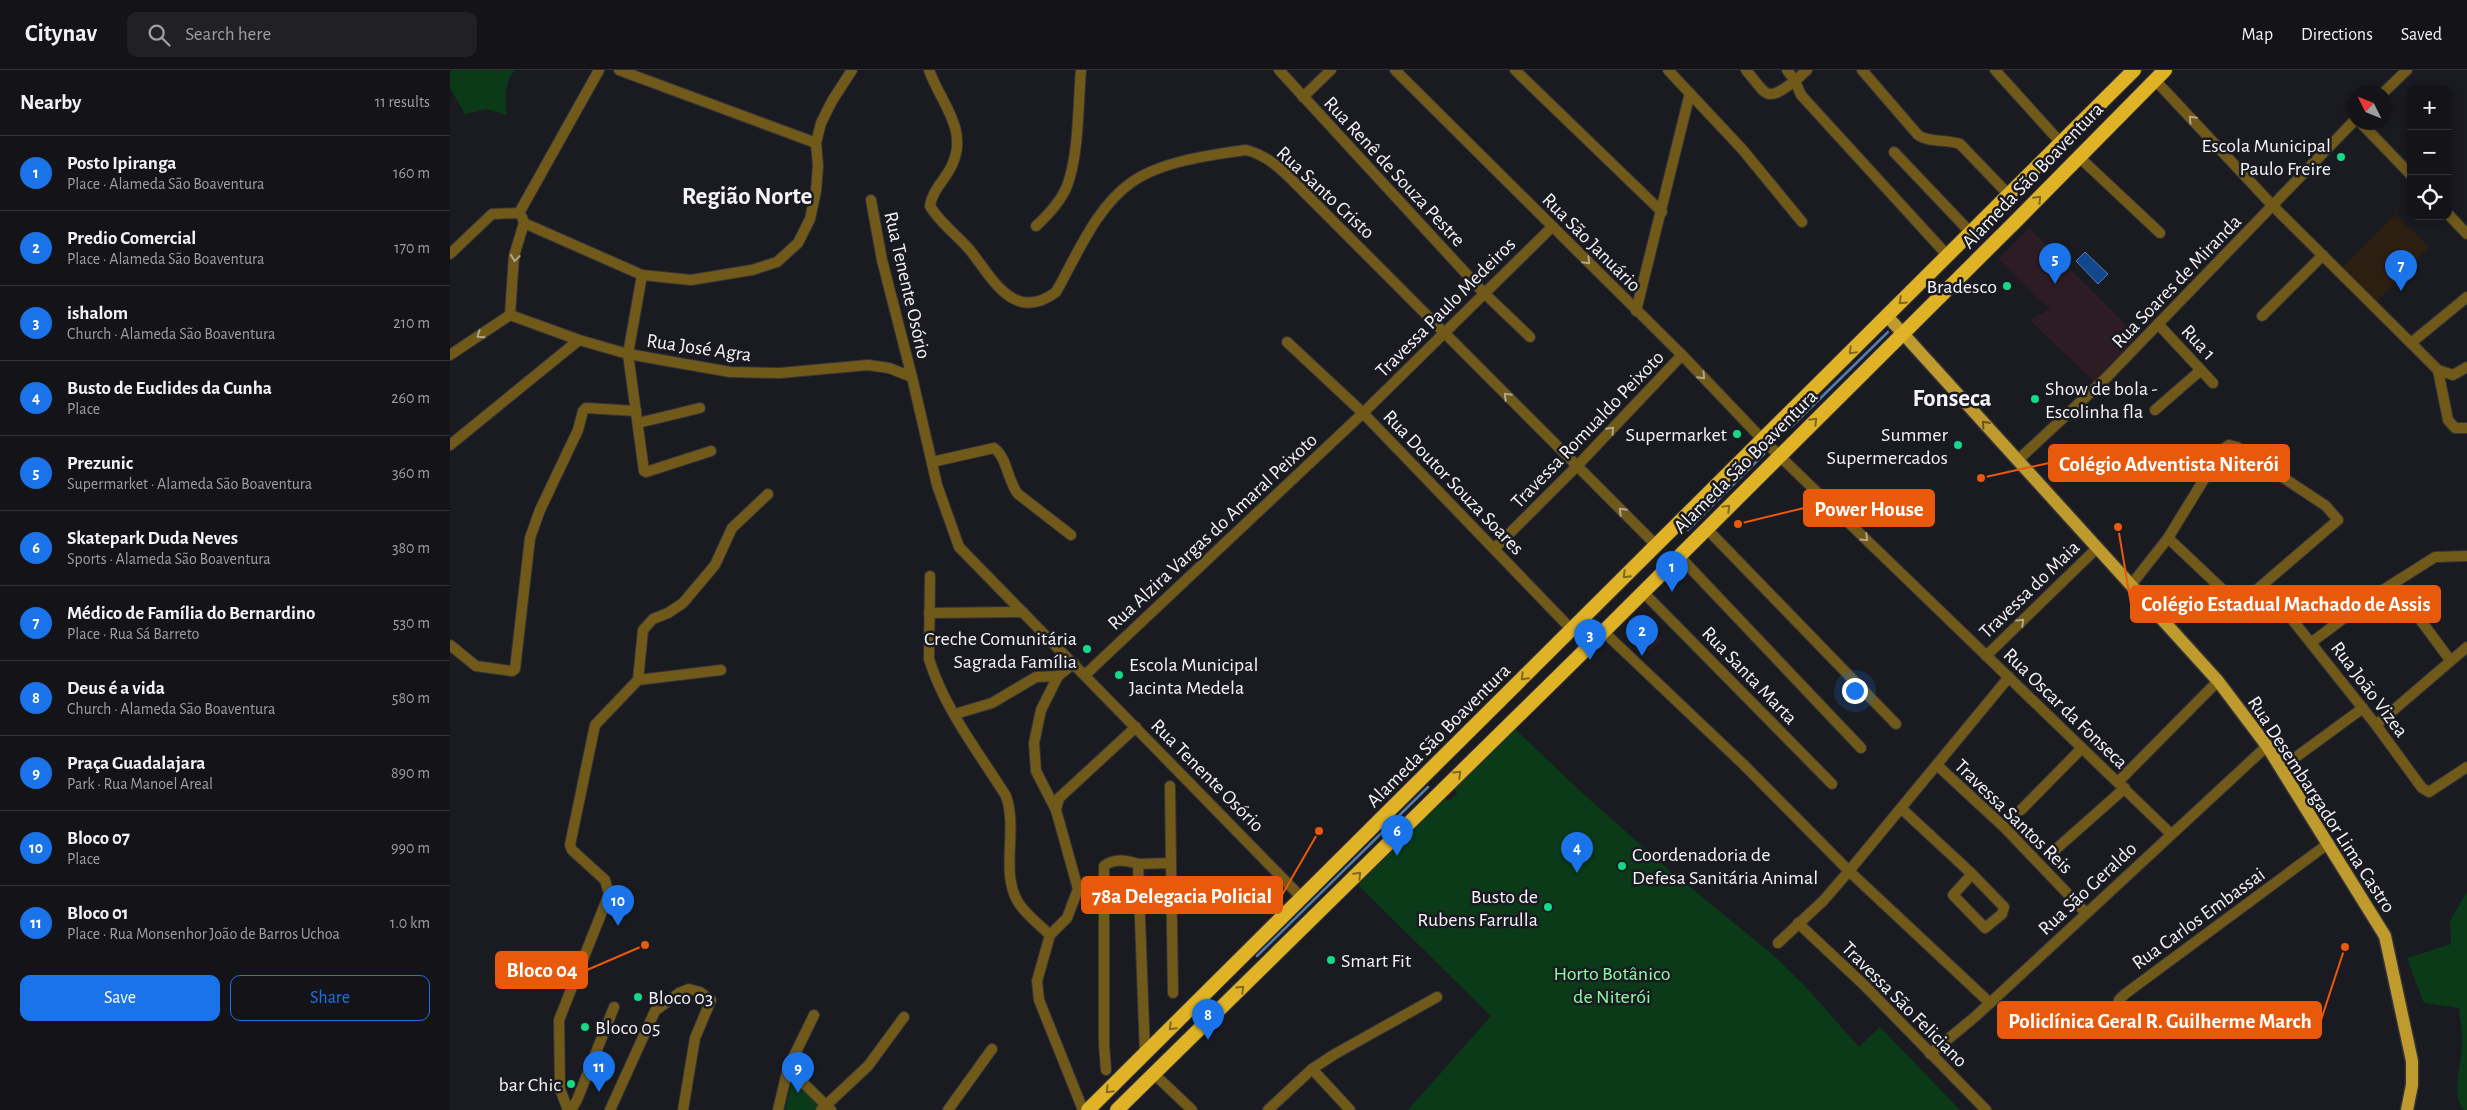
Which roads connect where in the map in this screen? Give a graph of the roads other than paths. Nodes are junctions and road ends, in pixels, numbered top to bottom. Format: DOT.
graph roads {
  1 [pos="599,70"];
  2 [pos="619,70"];
  3 [pos="852,70"];
  4 [pos="929,70"];
  5 [pos="1081,70"];
  6 [pos="1278,70"];
  7 [pos="1331,70"];
  8 [pos="1395,70"];
  9 [pos="1515,70"];
  10 [pos="1668,70"];
  11 [pos="1746,70"];
  12 [pos="1787,70"];
  13 [pos="1807,70"];
  14 [pos="1862,70"];
  15 [pos="1995,70"];
  16 [pos="2134,70"];
  17 [pos="2407,70"];
  18 [pos="2160,75"];
  19 [pos="1796,81"];
  20 [pos="2391,85"];
  21 [pos="1690,93"];
  22 [pos="1303,97"];
  23 [pos="2347,128"];
  24 [pos="2368,130"];
  25 [pos="2060,143"];
  26 [pos="816,144"];
  27 [pos="1894,152"];
  28 [pos="2078,156"];
  29 [pos="2407,171"];
  30 [pos="2009,195"];
  31 [pos="871,200"];
  32 [pos="2274,206"];
  33 [pos="1662,212"];
  34 [pos="519,213"];
  35 [pos="2452,218"];
  36 [pos="1802,222"];
  37 [pos="524,223"];
  38 [pos="1036,226"];
  39 [pos="1552,227"];
  40 [pos="1971,233"];
  41 [pos="2160,233"];
  42 [pos="2467,234"];
  43 [pos="450,254"];
  44 [pos="2322,255"];
  45 [pos="1948,256"];
  46 [pos="642,276"];
  47 [pos="1483,292"];
  48 [pos="2467,297"];
  49 [pos="1636,311"];
  50 [pos="510,315"];
  51 [pos="1887,316"];
  52 [pos="2262,316"];
  53 [pos="2158,324"];
  54 [pos="1444,333"];
  55 [pos="1902,333"];
  56 [pos="1530,336"];
  57 [pos="579,340"];
  58 [pos="1287,342"];
  59 [pos="2411,343"];
  60 [pos="628,354"];
  61 [pos="450,355"];
  62 [pos="1682,355"];
  63 [pos="2467,366"];
  64 [pos="889,368"];
  65 [pos="2201,370"];
  66 [pos="2438,370"];
  67 [pos="912,377"];
  68 [pos="2214,384"];
  69 [pos="700,408"];
  70 [pos="2155,410"];
  71 [pos="636,412"];
  72 [pos="1363,413"];
  73 [pos="638,423"];
  74 [pos="2467,428"];
  75 [pos="1764,440"];
  76 [pos="450,445"];
  77 [pos="711,451"];
  78 [pos="1780,455"];
  79 [pos="2018,460"];
  80 [pos="932,462"];
  81 [pos="1577,466"];
  82 [pos="768,494"];
  83 [pos="1706,528"];
  84 [pos="1071,536"];
  85 [pos="2168,538"];
  86 [pos="1656,545"];
  87 [pos="1495,548"];
  88 [pos="2097,548"];
  89 [pos="1679,556"];
  90 [pos="2467,556"];
  91 [pos="930,576"];
  92 [pos="2394,584"];
  93 [pos="2131,585"];
  94 [pos="1643,592"];
  95 [pos="1024,612"];
  96 [pos="929,613"];
  97 [pos="2287,613"];
  98 [pos="1571,629"];
  99 [pos="1603,631"];
  100 [pos="2312,642"];
  101 [pos="450,645"];
  102 [pos="2467,647"];
  103 [pos="1986,656"];
  104 [pos="2450,660"];
  105 [pos="1074,663"];
  106 [pos="721,670"];
  107 [pos="1085,674"];
  108 [pos="1058,676"];
  109 [pos="2009,677"];
  110 [pos="638,680"];
  111 [pos="2218,681"];
  112 [pos="2363,708"];
  113 [pos="955,714"];
  114 [pos="1896,724"];
  115 [pos="2376,725"];
  116 [pos="1136,727"];
  117 [pos="2267,746"];
  118 [pos="1862,748"];
  119 [pos="2082,748"];
  120 [pos="1937,765"];
  121 [pos="2467,767"];
  122 [pos="2281,768"];
  123 [pos="1832,784"];
  124 [pos="2121,785"];
  125 [pos="1170,786"];
  126 [pos="1902,809"];
  127 [pos="1056,810"];
  128 [pos="2021,810"];
  129 [pos="2171,834"];
  130 [pos="2329,843"];
  131 [pos="2055,850"];
  132 [pos="1171,863"];
  133 [pos="1138,864"];
  134 [pos="1849,871"];
  135 [pos="1972,874"];
  136 [pos="1302,898"];
  137 [pos="2086,913"];
  138 [pos="1798,923"];
  139 [pos="1050,935"];
  140 [pos="1778,943"];
  141 [pos="1173,993"];
  142 [pos="1437,997"];
  143 [pos="1990,1003"];
  144 [pos="614,1007"];
  145 [pos="814,1015"];
  146 [pos="904,1017"];
  147 [pos="2131,1032"];
  148 [pos="992,1048"];
  149 [pos="1145,1054"];
  150 [pos="1930,1054"];
  151 [pos="788,1068"];
  152 [pos="1312,1069"];
  153 [pos="1106,1070"];
  154 [pos="1153,1074"];
  155 [pos="826,1108"];
  156 [pos="569,1110"];
  157 [pos="610,1110"];
  158 [pos="683,1110"];
  159 [pos="778,1110"];
  160 [pos="948,1110"];
  161 [pos="1083,1110"];
  162 [pos="1088,1110"];
  163 [pos="1118,1110"];
  164 [pos="1192,1110"];
  165 [pos="1268,1110"];
  166 [pos="1350,1110"];
  167 [pos="1986,1110"];
  168 [pos="2407,1110"];
  1 -- 34 [label="street"];
  2 -- 26 [label="street"];
  3 -- 26 [label="street"];
  4 -- 54 [label="street, Rua Santo Cristo"];
  5 -- 38 [label="street"];
  6 -- 22 [label="street, Rua Renê de Souza Pestre"];
  7 -- 22 [label="street"];
  8 -- 39 [label="street, Rua São Januário"];
  9 -- 33 [label="street"];
  10 -- 21 [label="street"];
  11 -- 19 [label="street"];
  12 -- 19 [label="street"];
  13 -- 19 [label="street"];
  14 -- 30 [label="street"];
  15 -- 25 [label="street"];
  16 -- 25 [label="highway, Alameda São Boaventura"];
  17 -- 20 [label="street"];
  18 -- 28 [label="highway, Alameda São Boaventura"];
  32 -- 18 [label="street, one-way"];
  19 -- 45 [label="street"];
  21 -- 33 [label="street"];
  21 -- 36 [label="street"];
  22 -- 47 [label="street, Rua Renê de Souza Pestre"];
  23 -- 32 [label="street, Rua Soares de Miranda"];
  24 -- 29 [label="street"];
  25 -- 30 [label="highway, Alameda São Boaventura"];
  26 -- 46 [label="street"];
  27 -- 40 [label="street"];
  28 -- 41 [label="street"];
  55 -- 28 [label="highway, Alameda São Boaventura, one-way"];
  30 -- 40 [label="highway, Alameda São Boaventura"];
  31 -- 67 [label="street, Rua Tenente Osório"];
  32 -- 44 [label="street"];
  32 -- 53 [label="street, Rua Soares de Miranda"];
  33 -- 49 [label="street"];
  34 -- 37 [label="street"];
  34 -- 43 [label="street"];
  35 -- 42 [label="street"];
  37 -- 46 [label="street"];
  37 -- 50 [label="street, one-way"];
  39 -- 47 [label="street, Travessa Paulo Medeiros"];
  39 -- 49 [label="street, Rua São Januário, one-way"];
  40 -- 45 [label="highway, Alameda São Boaventura"];
  44 -- 52 [label="street"];
  44 -- 59 [label="street"];
  45 -- 51 [label="highway, Alameda São Boaventura, one-way"];
  46 -- 60 [label="street"];
  47 -- 54 [label="street, Travessa Paulo Medeiros"];
  47 -- 56 [label="street, Rua Renê de Souza Pestre"];
  48 -- 59 [label="street"];
  49 -- 62 [label="street, Rua São Januário"];
  50 -- 57 [label="street, Rua José Agra"];
  50 -- 61 [label="street, one-way"];
  51 -- 55 [label="main road, Rua Desembargador Lima Castro"];
  51 -- 75 [label="highway, Alameda São Boaventura, one-way"];
  53 -- 65 [label="street, Rua 1"];
  53 -- 79 [label="street, Rua Soares de Miranda"];
  54 -- 72 [label="street, Travessa Paulo Medeiros"];
  81 -- 54 [label="street, Rua Santo Cristo, one-way"];
  78 -- 55 [label="highway, Alameda São Boaventura, one-way"];
  79 -- 55 [label="main road, Rua Desembargador Lima Castro, one-way"];
  57 -- 60 [label="street, Rua José Agra"];
  57 -- 76 [label="street"];
  58 -- 72 [label="street, Rua Doutor Souza Soares"];
  59 -- 66 [label="street"];
  60 -- 64 [label="street, Rua José Agra"];
  60 -- 71 [label="street"];
  62 -- 75 [label="street, Rua São Januário, one-way"];
  81 -- 62 [label="street, Travessa Romualdo Peixoto, one-way"];
  63 -- 66 [label="street"];
  64 -- 67 [label="street, Rua Tenente Osório"];
  65 -- 68 [label="street, Rua 1"];
  65 -- 70 [label="street"];
  66 -- 74 [label="street"];
  67 -- 80 [label="street, Rua Tenente Osório"];
  69 -- 73 [label="street"];
  71 -- 73 [label="street"];
  71 -- 101 [label="street"];
  72 -- 87 [label="street, Rua Doutor Souza Soares"];
  72 -- 107 [label="street, Rua Alzira Vargas do Amaral Peixoto"];
  73 -- 77 [label="street"];
  75 -- 78 [label="street, Rua Oscar da Fonseca"];
  75 -- 86 [label="highway, Alameda São Boaventura"];
  83 -- 78 [label="highway, Alameda São Boaventura, one-way"];
  78 -- 103 [label="street, Rua Oscar da Fonseca, one-way"];
  79 -- 88 [label="main road, Rua Desembargador Lima Castro"];
  80 -- 84 [label="street"];
  80 -- 95 [label="street, Rua Tenente Osório"];
  86 -- 81 [label="street, Rua Santo Cristo, one-way"];
  81 -- 87 [label="street, Travessa Romualdo Peixoto"];
  82 -- 110 [label="street"];
  83 -- 89 [label="highway, Alameda São Boaventura"];
  83 -- 114 [label="street"];
  85 -- 85 [label="street"];
  85 -- 93 [label="street"];
  86 -- 98 [label="highway, Alameda São Boaventura, one-way"];
  87 -- 98 [label="street, Rua Doutor Souza Soares"];
  88 -- 93 [label="main road, Rua Desembargador Lima Castro"];
  103 -- 88 [label="street, Travessa do Maia, one-way"];
  89 -- 94 [label="highway, Alameda São Boaventura"];
  89 -- 118 [label="street"];
  90 -- 92 [label="street"];
  91 -- 96 [label="street"];
  92 -- 100 [label="street"];
  92 -- 104 [label="street"];
  93 -- 111 [label="main road, Rua Desembargador Lima Castro"];
  94 -- 99 [label="highway, Alameda São Boaventura"];
  94 -- 123 [label="street, Rua Santa Marta"];
  95 -- 96 [label="street"];
  95 -- 105 [label="street, Rua Tenente Osório"];
  96 -- 113 [label="street"];
  97 -- 100 [label="street, Rua João Vizea"];
  98 -- 136 [label="highway, Alameda São Boaventura, one-way"];
  99 -- 134 [label="street"];
  154 -- 99 [label="highway, Alameda São Boaventura, one-way"];
  100 -- 112 [label="street, Rua João Vizea"];
  102 -- 104 [label="street"];
  103 -- 109 [label="street, Rua Oscar da Fonseca"];
  104 -- 115 [label="street"];
  105 -- 107 [label="street, Rua Tenente Osório"];
  105 -- 108 [label="street"];
  106 -- 110 [label="street"];
  107 -- 116 [label="street, Rua Tenente Osório"];
  108 -- 113 [label="street"];
  108 -- 127 [label="street"];
  109 -- 119 [label="street, Rua Oscar da Fonseca"];
  109 -- 120 [label="street"];
  110 -- 156 [label="street"];
  111 -- 117 [label="main road, Rua Desembargador Lima Castro"];
  111 -- 124 [label="street"];
  112 -- 115 [label="street, Rua João Vizea"];
  112 -- 122 [label="street"];
  113 -- 139 [label="street"];
  115 -- 121 [label="street, Rua João Vizea"];
  116 -- 127 [label="street"];
  116 -- 136 [label="street, Rua Tenente Osório"];
  117 -- 122 [label="main road, Rua Desembargador Lima Castro"];
  117 -- 129 [label="street, Rua São Geraldo"];
  119 -- 124 [label="street, Rua Oscar da Fonseca"];
  119 -- 128 [label="street"];
  120 -- 126 [label="street"];
  120 -- 137 [label="street, Travessa Santos Reis"];
  122 -- 130 [label="main road, Rua Desembargador Lima Castro"];
  124 -- 129 [label="street, Rua Oscar da Fonseca"];
  124 -- 131 [label="street"];
  125 -- 132 [label="street"];
  126 -- 134 [label="street"];
  126 -- 135 [label="street"];
  127 -- 139 [label="street"];
  129 -- 137 [label="street, Rua São Geraldo"];
  130 -- 147 [label="street, Rua Carlos Embassai"];
  130 -- 168 [label="main road, Rua Desembargador Lima Castro"];
  132 -- 133 [label="street"];
  132 -- 141 [label="street"];
  133 -- 149 [label="street"];
  133 -- 153 [label="street"];
  134 -- 138 [label="street"];
  134 -- 143 [label="street"];
  135 -- 135 [label="street"];
  136 -- 149 [label="highway, Alameda São Boaventura, one-way"];
  137 -- 143 [label="street, Rua São Geraldo"];
  138 -- 140 [label="street"];
  138 -- 150 [label="street, Travessa São Feliciano"];
  139 -- 161 [label="street"];
  142 -- 152 [label="street"];
  143 -- 150 [label="street, Rua São Geraldo"];
  144 -- 156 [label="street"];
  145 -- 151 [label="street"];
  146 -- 155 [label="street"];
  148 -- 160 [label="street"];
  149 -- 162 [label="highway, Alameda São Boaventura, one-way"];
  150 -- 167 [label="street, Travessa São Feliciano"];
  151 -- 155 [label="street"];
  151 -- 159 [label="street"];
  152 -- 165 [label="street"];
  152 -- 166 [label="street"];
  154 -- 163 [label="highway, Alameda São Boaventura"];
  154 -- 164 [label="street"];
  157 -- 158 [label="street"];
}
